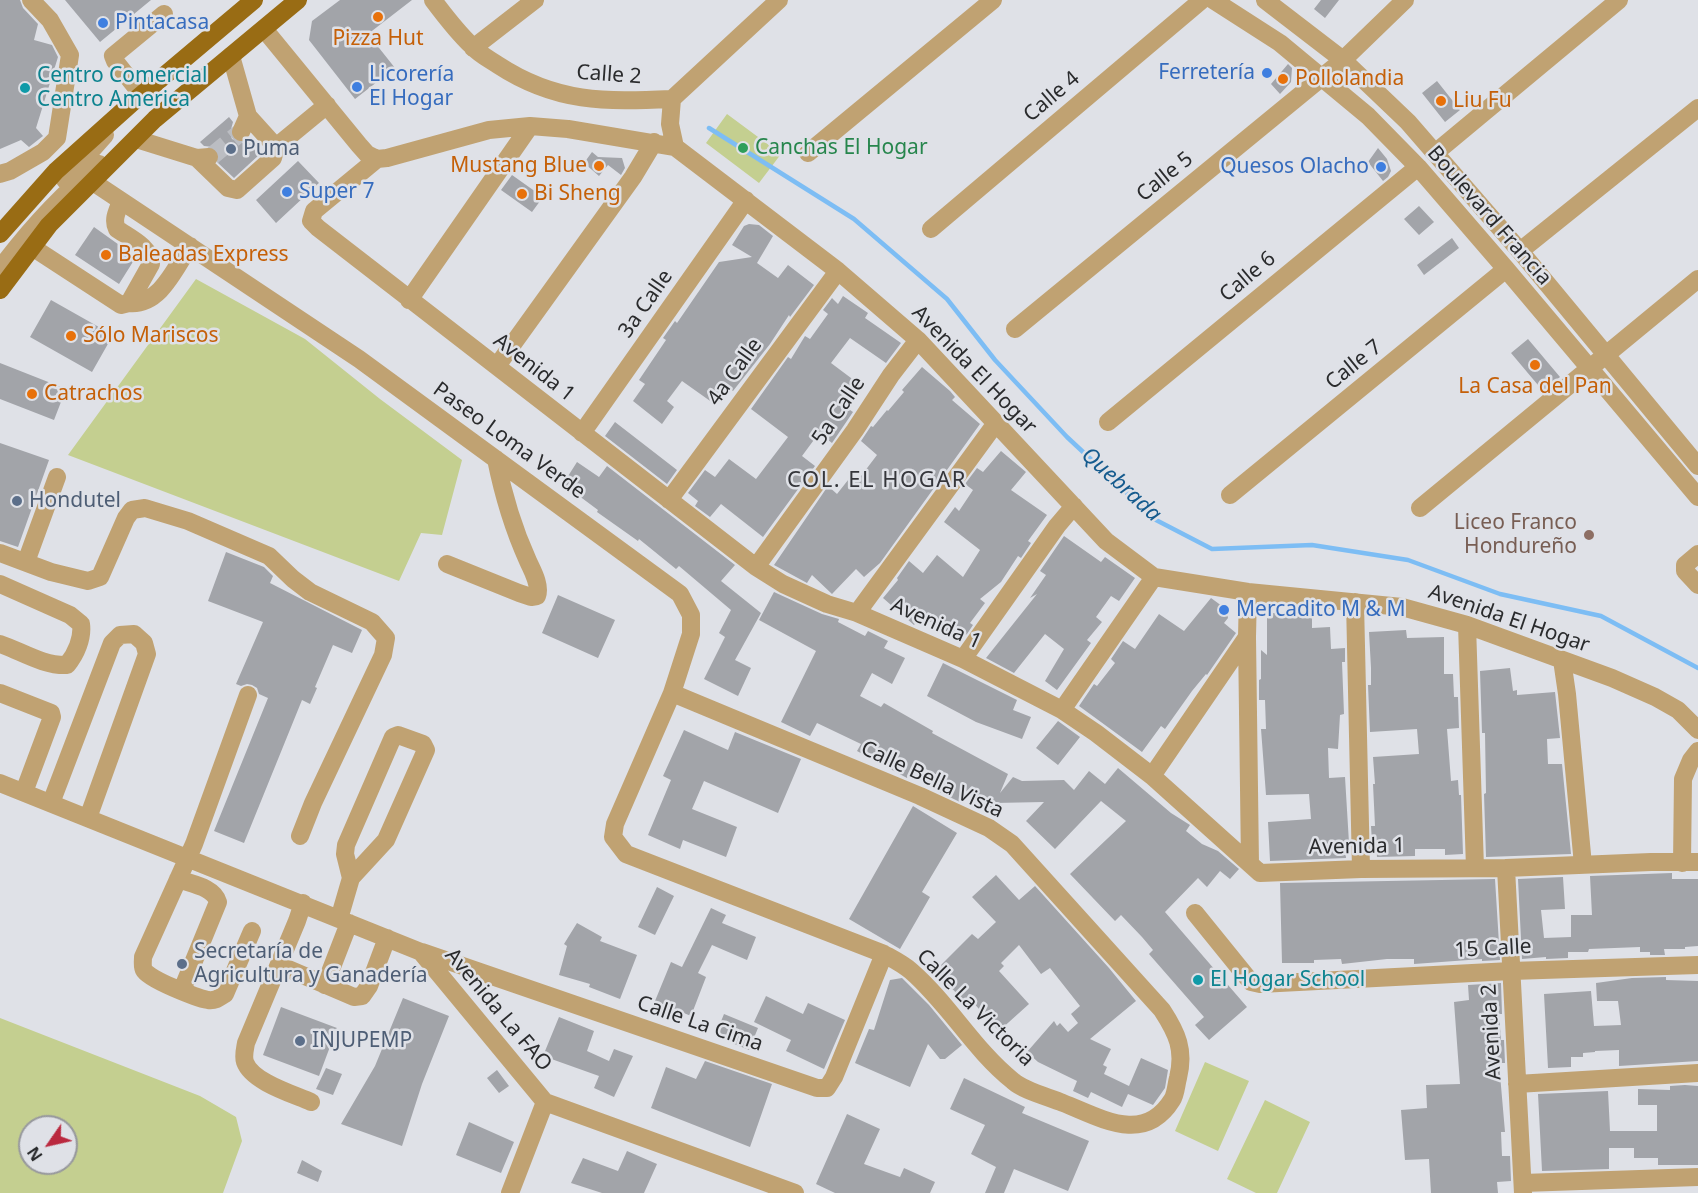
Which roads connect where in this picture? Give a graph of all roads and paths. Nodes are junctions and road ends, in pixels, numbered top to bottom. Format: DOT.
graph roads {
  1 [pos="31,0"];
  2 [pos="254,0"];
  3 [pos="298,0"];
  4 [pos="433,0"];
  5 [pos="535,0"];
  6 [pos="993,0"];
  7 [pos="1202,0"];
  8 [pos="1213,0"];
  9 [pos="1264,0"];
  10 [pos="1405,0"];
  11 [pos="1619,0"];
  12 [pos="775,1"];
  13 [pos="164,14"];
  14 [pos="264,29"];
  15 [pos="473,48"];
  16 [pos="231,56"];
  17 [pos="1343,60"];
  18 [pos="1322,77"];
  19 [pos="137,99"];
  20 [pos="672,99"];
  21 [pos="327,105"];
  22 [pos="1698,108"];
  23 [pos="155,119"];
  24 [pos="530,126"];
  25 [pos="57,138"];
  26 [pos="136,139"];
  27 [pos="654,142"];
  28 [pos="276,147"];
  29 [pos="675,147"];
  30 [pos="43,152"];
  31 [pos="808,153"];
  32 [pos="1435,153"];
  33 [pos="74,155"];
  34 [pos="377,159"];
  35 [pos="60,167"];
  36 [pos="1418,167"];
  37 [pos="0,174"];
  38 [pos="93,182"];
  39 [pos="746,200"];
  40 [pos="121,201"];
  41 [pos="931,229"];
  42 [pos="0,234"];
  43 [pos="190,246"];
  44 [pos="32,247"];
  45 [pos="1520,251"];
  46 [pos="0,252"];
  47 [pos="0,269"];
  48 [pos="1506,269"];
  49 [pos="838,271"];
  50 [pos="1698,279"];
  51 [pos="0,290"];
  52 [pos="409,300"];
  53 [pos="129,303"];
  54 [pos="1015,329"];
  55 [pos="918,340"];
  56 [pos="1606,355"];
  57 [pos="497,366"];
  58 [pos="1590,368"];
  59 [pos="1108,422"];
  60 [pos="996,423"];
  61 [pos="582,434"];
  62 [pos="496,459"];
  63 [pos="1698,466"];
  64 [pos="57,477"];
  65 [pos="1230,495"];
  66 [pos="1698,497"];
  67 [pos="669,500"];
  68 [pos="1074,506"];
  69 [pos="1420,508"];
  70 [pos="0,553"];
  71 [pos="1698,554"];
  72 [pos="26,562"];
  73 [pos="447,564"];
  74 [pos="756,567"];
  75 [pos="1154,577"];
  76 [pos="0,584"];
  77 [pos="1698,585"];
  78 [pos="1248,592"];
  79 [pos="1355,602"];
  80 [pos="857,613"];
  81 [pos="1467,625"];
  82 [pos="1246,637"];
  83 [pos="0,644"];
  84 [pos="963,659"];
  85 [pos="1562,660"];
  86 [pos="0,693"];
  87 [pos="672,693"];
  88 [pos="248,695"];
  89 [pos="1062,710"];
  90 [pos="1698,730"];
  91 [pos="1698,751"];
  92 [pos="1152,776"];
  93 [pos="0,783"];
  94 [pos="24,792"];
  95 [pos="51,803"];
  96 [pos="88,818"];
  97 [pos="300,836"];
  98 [pos="613,837"];
  99 [pos="188,858"];
  100 [pos="1690,862"];
  101 [pos="1250,864"];
  102 [pos="1583,865"];
  103 [pos="1361,868"];
  104 [pos="1474,868"];
  105 [pos="1506,868"];
  106 [pos="351,878"];
  107 [pos="178,879"];
  108 [pos="303,903"];
  109 [pos="1195,913"];
  110 [pos="344,921"];
  111 [pos="252,931"];
  112 [pos="387,938"];
  113 [pos="421,952"];
  114 [pos="884,954"];
  115 [pos="279,965"];
  116 [pos="1698,965"];
  117 [pos="1511,970"];
  118 [pos="325,985"];
  119 [pos="182,990"];
  120 [pos="1698,1073"];
  121 [pos="1517,1084"];
  122 [pos="1173,1099"];
  123 [pos="311,1102"];
  124 [pos="545,1102"];
  125 [pos="1698,1177"];
  126 [pos="1523,1188"];
  127 [pos="510,1193"];
  128 [pos="795,1193"];
  1 -- 25 [label="street"];
  2 -- 19 [label="main road"];
  3 -- 14 [label="main road"];
  4 -- 15 [label="street, Calle 2"];
  5 -- 15 [label="street"];
  6 -- 31 [label="street"];
  7 -- 41 [label="street, Calle 4"];
  8 -- 18 [label="street, Boulevard Francia"];
  9 -- 17 [label="street, Boulevard Francia"];
  10 -- 17 [label="street, Calle 5"];
  11 -- 32 [label="street"];
  12 -- 20 [label="street"];
  13 -- 19 [label="street"];
  14 -- 16 [label="main road"];
  14 -- 21 [label="street"];
  15 -- 20 [label="street, Calle 2"];
  16 -- 23 [label="main road"];
  16 -- 28 [label="street"];
  17 -- 18 [label="street, Calle 5"];
  17 -- 32 [label="street, Boulevard Francia"];
  18 -- 36 [label="street, Boulevard Francia"];
  18 -- 54 [label="street, Calle 5"];
  19 -- 33 [label="main road"];
  19 -- 46 [label="street"];
  20 -- 29 [label="street"];
  21 -- 28 [label="street"];
  21 -- 34 [label="street"];
  22 -- 45 [label="street"];
  23 -- 26 [label="main road"];
  23 -- 47 [label="street"];
  24 -- 27 [label="street, Avenida El Hogar"];
  24 -- 34 [label="street, Avenida El Hogar"];
  24 -- 52 [label="street"];
  25 -- 30 [label="street"];
  25 -- 33 [label="street"];
  26 -- 28 [label="street"];
  26 -- 38 [label="main road"];
  27 -- 29 [label="street, Avenida El Hogar"];
  27 -- 57 [label="street"];
  29 -- 39 [label="street, Avenida El Hogar"];
  30 -- 35 [label="street"];
  30 -- 37 [label="street"];
  32 -- 45 [label="street, Boulevard Francia"];
  33 -- 35 [label="main road"];
  34 -- 52 [label="street, Avenida 1"];
  35 -- 42 [label="main road"];
  36 -- 48 [label="street, Boulevard Francia"];
  36 -- 59 [label="street, Calle 6"];
  38 -- 40 [label="street, Paseo Loma Verde"];
  38 -- 44 [label="main road"];
  39 -- 49 [label="street, Avenida El Hogar"];
  39 -- 61 [label="street, 3a Calle"];
  40 -- 43 [label="street, Paseo Loma Verde"];
  40 -- 53 [label="street"];
  43 -- 53 [label="street"];
  43 -- 62 [label="street, Paseo Loma Verde"];
  44 -- 51 [label="main road"];
  44 -- 53 [label="street"];
  45 -- 56 [label="street, Boulevard Francia"];
  48 -- 58 [label="street, Boulevard Francia"];
  48 -- 65 [label="street, Calle 7"];
  49 -- 55 [label="street, Avenida El Hogar"];
  49 -- 67 [label="street, 4a Calle"];
  50 -- 56 [label="street"];
  52 -- 57 [label="street, Avenida 1"];
  55 -- 60 [label="street, Avenida El Hogar"];
  55 -- 74 [label="street, 5a Calle"];
  56 -- 58 [label="street"];
  56 -- 63 [label="street, Boulevard Francia"];
  57 -- 61 [label="street, Avenida 1"];
  58 -- 66 [label="street, Boulevard Francia"];
  58 -- 69 [label="street"];
  60 -- 68 [label="street, Avenida El Hogar"];
  60 -- 80 [label="street"];
  61 -- 67 [label="street, Avenida 1"];
  62 -- 73 [label="street"];
  62 -- 87 [label="street, Paseo Loma Verde"];
  64 -- 72 [label="street"];
  67 -- 74 [label="street, Avenida 1"];
  68 -- 75 [label="street, Avenida El Hogar"];
  68 -- 84 [label="street"];
  70 -- 72 [label="street"];
  71 -- 77 [label="street"];
  72 -- 97 [label="street"];
  74 -- 80 [label="street, Avenida 1"];
  75 -- 78 [label="street, Avenida El Hogar"];
  75 -- 89 [label="street"];
  76 -- 83 [label="street"];
  78 -- 79 [label="street, Avenida El Hogar"];
  78 -- 82 [label="street"];
  79 -- 81 [label="street, Avenida El Hogar"];
  79 -- 103 [label="street"];
  80 -- 84 [label="street, Avenida 1"];
  81 -- 85 [label="street, Avenida El Hogar"];
  81 -- 104 [label="street"];
  82 -- 92 [label="street"];
  82 -- 101 [label="street"];
  84 -- 89 [label="street, Avenida 1"];
  85 -- 90 [label="street, Avenida El Hogar"];
  85 -- 102 [label="street"];
  86 -- 94 [label="street"];
  87 -- 98 [label="street, Paseo Loma Verde"];
  87 -- 122 [label="street, Calle Bella Vista"];
  88 -- 99 [label="street"];
  89 -- 92 [label="street, Avenida 1"];
  91 -- 100 [label="street"];
  92 -- 101 [label="street, Avenida 1"];
  93 -- 94 [label="street, Avenida La FAO"];
  94 -- 95 [label="street, Avenida La FAO"];
  95 -- 96 [label="street, Avenida La FAO"];
  95 -- 96 [label="street"];
  96 -- 99 [label="street, Avenida La FAO"];
  98 -- 114 [label="street, Calle La Victoria"];
  99 -- 107 [label="street"];
  99 -- 108 [label="street, Avenida La FAO"];
  100 -- 102 [label="street, Avenida 1"];
  101 -- 103 [label="street, Avenida 1"];
  102 -- 105 [label="street, Avenida 1"];
  103 -- 104 [label="street, Avenida 1"];
  104 -- 105 [label="street, Avenida 1"];
  105 -- 117 [label="street, Avenida 2"];
  106 -- 106 [label="street"];
  106 -- 110 [label="street"];
  107 -- 119 [label="street"];
  107 -- 119 [label="street"];
  108 -- 110 [label="street, Avenida La FAO"];
  108 -- 115 [label="street"];
  109 -- 117 [label="street, 15 Calle"];
  110 -- 112 [label="street, Avenida La FAO"];
  110 -- 118 [label="street"];
  111 -- 119 [label="street"];
  112 -- 113 [label="street, Avenida La FAO"];
  112 -- 118 [label="street"];
  113 -- 114 [label="street, Calle La Cima"];
  113 -- 124 [label="street, Avenida La FAO"];
  114 -- 122 [label="street, Calle La Victoria"];
  115 -- 118 [label="street"];
  115 -- 123 [label="street"];
  116 -- 117 [label="street, 15 Calle"];
  117 -- 121 [label="street, Avenida 2"];
  120 -- 121 [label="street"];
  121 -- 126 [label="street, Avenida 2"];
  124 -- 127 [label="street"];
  124 -- 128 [label="street, Avenida La FAO"];
  125 -- 126 [label="street"];
}
